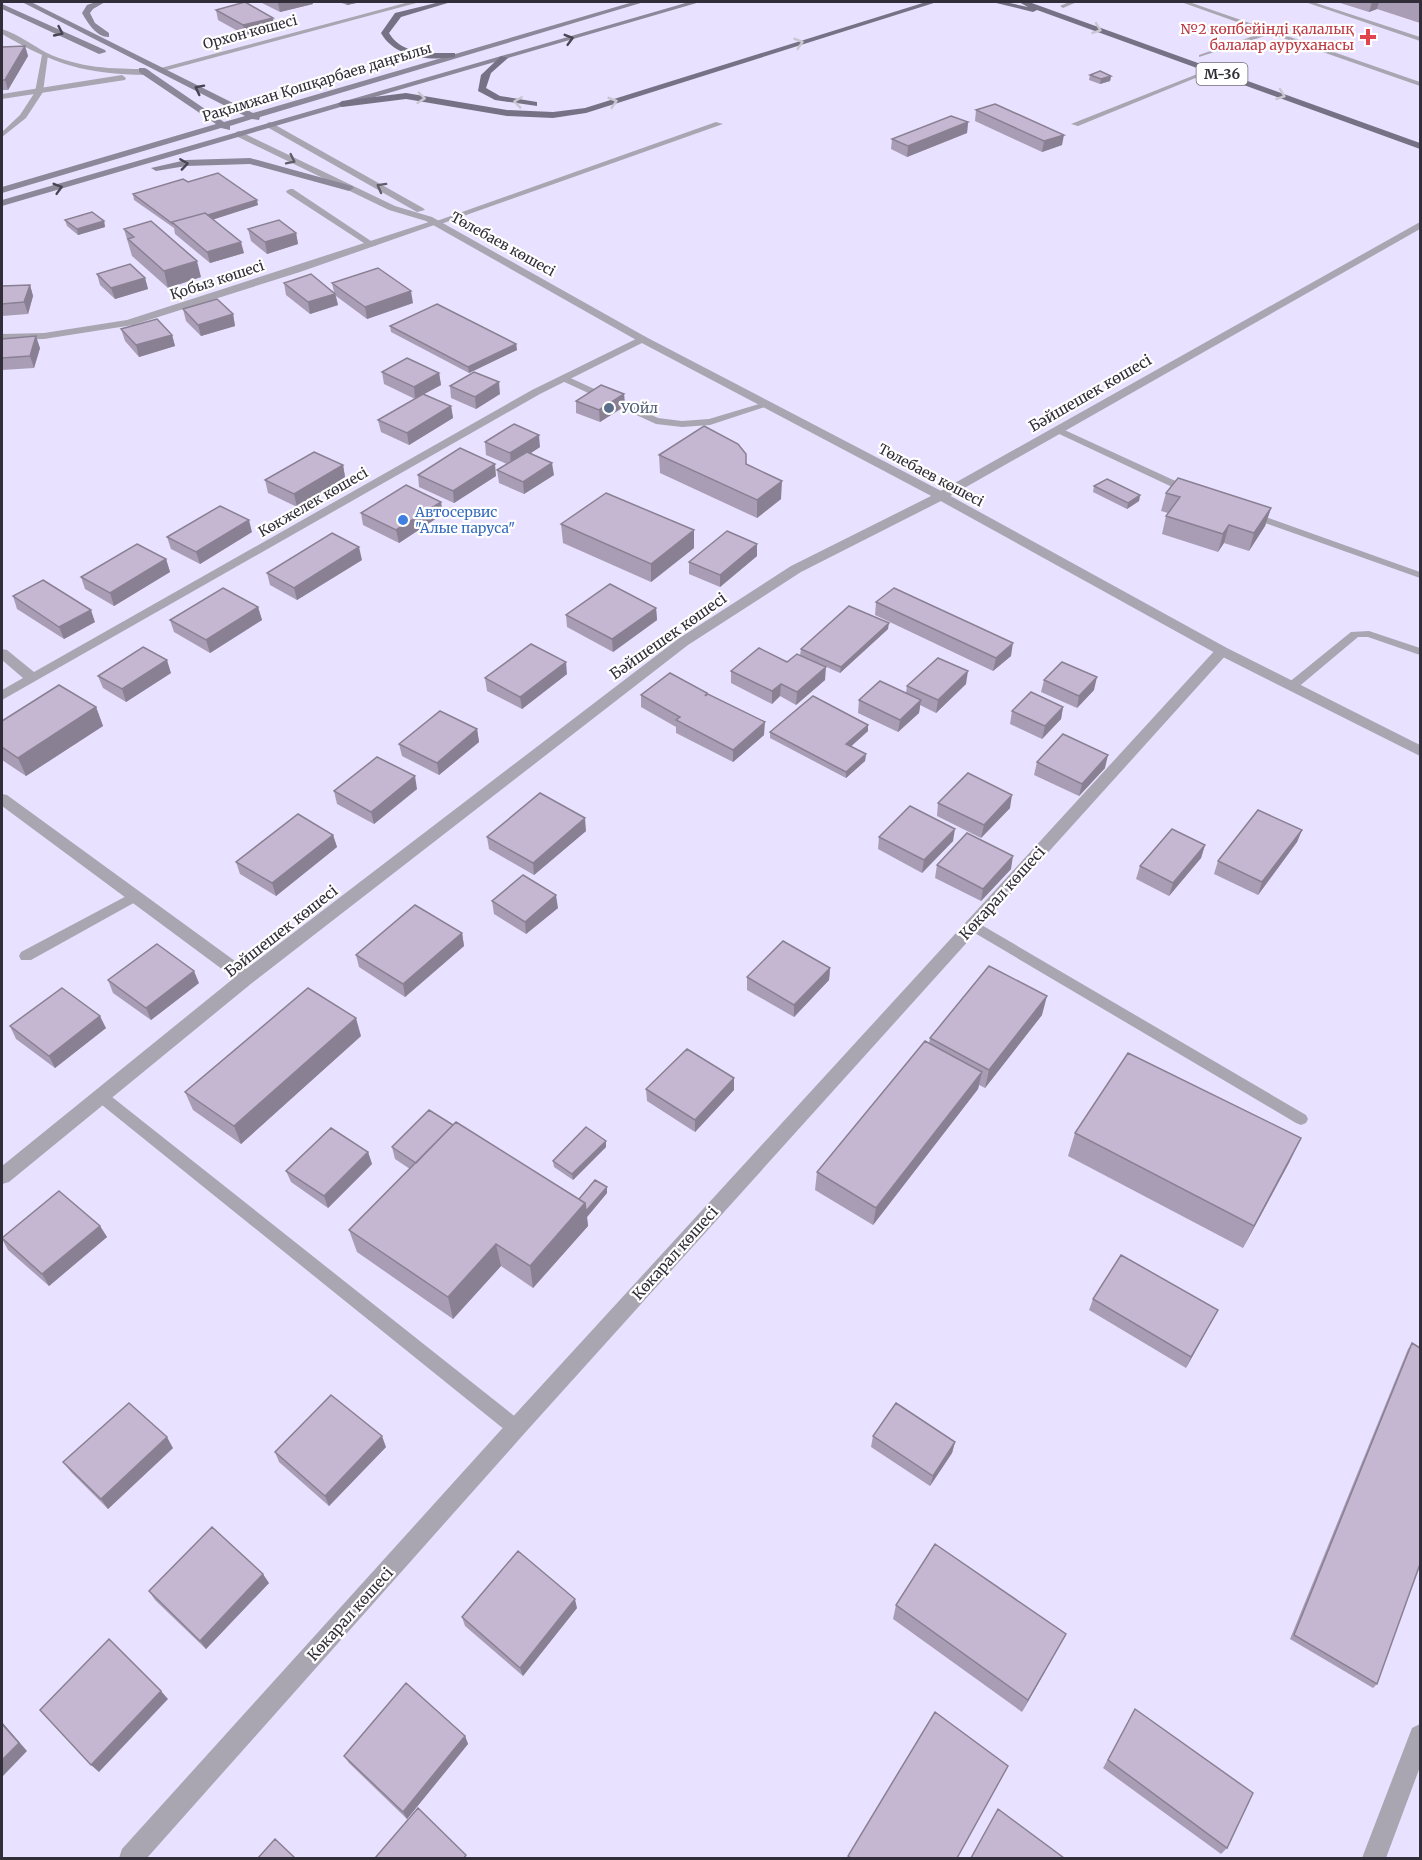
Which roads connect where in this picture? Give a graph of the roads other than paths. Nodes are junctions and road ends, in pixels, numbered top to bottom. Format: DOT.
graph roads {
  1 [pos="26,2"];
  2 [pos="101,2"];
  3 [pos="416,2"];
  4 [pos="447,2"];
  5 [pos="640,2"];
  6 [pos="696,2"];
  7 [pos="933,2"];
  8 [pos="996,2"];
  9 [pos="1023,2"];
  10 [pos="1050,2"];
  11 [pos="1074,2"];
  12 [pos="1184,2"];
  13 [pos="1308,2"];
  14 [pos="2,6"];
  15 [pos="1062,6"];
  16 [pos="1063,16"];
  17 [pos="2,31"];
  18 [pos="1271,32"];
  19 [pos="1420,39"];
  20 [pos="750,49"];
  21 [pos="45,55"];
  22 [pos="453,55"];
  23 [pos="1201,56"];
  24 [pos="504,58"];
  25 [pos="141,59"];
  26 [pos="161,69"];
  27 [pos="1212,70"];
  28 [pos="147,72"];
  29 [pos="1420,84"];
  30 [pos="39,92"];
  31 [pos="2,97"];
  32 [pos="591,98"];
  33 [pos="342,104"];
  34 [pos="549,105"];
  35 [pos="252,116"];
  36 [pos="719,124"];
  37 [pos="1075,124"];
  38 [pos="222,125"];
  39 [pos="270,125"];
  40 [pos="239,134"];
  41 [pos="2,135"];
  42 [pos="1420,136"];
  43 [pos="1420,146"];
  44 [pos="84,180"];
  45 [pos="349,188"];
  46 [pos="2,190"];
  47 [pos="290,191"];
  48 [pos="2,206"];
  49 [pos="432,221"];
  50 [pos="1420,225"];
  51 [pos="373,245"];
  52 [pos="2,338"];
  53 [pos="642,339"];
  54 [pos="563,378"];
  55 [pos="766,405"];
  56 [pos="1058,430"];
  57 [pos="941,496"];
  58 [pos="1199,496"];
  59 [pos="1243,512"];
  60 [pos="1420,575"];
  61 [pos="1222,651"];
  62 [pos="1420,652"];
  63 [pos="2,653"];
  64 [pos="32,678"];
  65 [pos="1292,686"];
  66 [pos="2,696"];
  67 [pos="1420,751"];
  68 [pos="2,798"];
  69 [pos="134,897"];
  70 [pos="973,925"];
  71 [pos="26,956"];
  72 [pos="246,978"];
  73 [pos="102,1097"];
  74 [pos="1301,1119"];
  75 [pos="2,1176"];
  76 [pos="516,1428"];
  77 [pos="1420,1736"];
  78 [pos="131,1858"];
  79 [pos="1374,1858"];
  1 -- 25 [label="main road, Төлебаев көшесі"];
  2 -- 25 [label="main road"];
  3 -- 26 [label="street, Орхон көшесі"];
  4 -- 22 [label="main road"];
  5 -- 22 [label="main road, Рақымжан Қошқарбаев даңғылы"];
  24 -- 6 [label="main road, Рақымжан Қошқарбаев даңғылы, one-way"];
  33 -- 7 [label="main road, one-way"];
  8 -- 16 [label="main road"];
  9 -- 16 [label="main road, M-36"];
  10 -- 15 [label="main road, M-36"];
  11 -- 15 [label="lane"];
  12 -- 18 [label="lane"];
  13 -- 19 [label="lane"];
  14 -- 28 [label="main road, Төлебаев көшесі, one-way"];
  15 -- 23 [label="main road, M-36"];
  16 -- 27 [label="main road, M-36, one-way"];
  17 -- 21 [label="street"];
  18 -- 23 [label="lane"];
  18 -- 29 [label="lane"];
  20 -- 32 [label="main road"];
  21 -- 28 [label="street"];
  21 -- 30 [label="lane"];
  22 -- 35 [label="main road, Рақымжан Қошқарбаев даңғылы"];
  23 -- 42 [label="main road, M-36"];
  24 -- 33 [label="main road, Рақымжан Қошқарбаев даңғылы"];
  34 -- 24 [label="main road, one-way"];
  25 -- 26 [label="main road, Төлебаев көшесі"];
  35 -- 26 [label="main road, Төлебаев көшесі, one-way"];
  27 -- 37 [label="lane"];
  27 -- 43 [label="main road, M-36, one-way"];
  28 -- 30 [label="street"];
  28 -- 38 [label="main road, Төлебаев көшесі"];
  30 -- 31 [label="street"];
  30 -- 41 [label="lane"];
  33 -- 39 [label="main road, Рақымжан Қошқарбаев даңғылы"];
  35 -- 38 [label="main road, Рақымжан Қошқарбаев даңғылы"];
  35 -- 39 [label="main road, Төлебаев көшесі"];
  36 -- 49 [label="lane"];
  38 -- 40 [label="main road, Төлебаев көшесі"];
  38 -- 46 [label="main road, Рақымжан Қошқарбаев даңғылы"];
  39 -- 40 [label="main road, Рақымжан Қошқарбаев даңғылы"];
  49 -- 39 [label="street, Төлебаев көшесі, one-way"];
  40 -- 44 [label="main road, Рақымжан Қошқарбаев даңғылы"];
  40 -- 45 [label="street, Төлебаев көшесі, one-way"];
  44 -- 45 [label="main road, one-way"];
  48 -- 44 [label="main road, Рақымжан Қошқарбаев даңғылы, one-way"];
  45 -- 49 [label="street, Төлебаев көшесі"];
  47 -- 51 [label="lane"];
  49 -- 51 [label="street, Қобыз көшесі"];
  49 -- 53 [label="street, Төлебаев көшесі"];
  50 -- 56 [label="street, Бәйшешек көшесі"];
  51 -- 52 [label="street, Қобыз көшесі"];
  53 -- 54 [label="street, Көкжелек көшесі"];
  53 -- 55 [label="street, Төлебаев көшесі"];
  54 -- 55 [label="lane"];
  54 -- 64 [label="street, Көкжелек көшесі"];
  55 -- 57 [label="street, Төлебаев көшесі"];
  56 -- 57 [label="street, Бәйшешек көшесі"];
  56 -- 58 [label="lane"];
  57 -- 61 [label="street, Төлебаев көшесі"];
  57 -- 72 [label="street, Бәйшешек көшесі"];
  59 -- 60 [label="lane"];
  61 -- 65 [label="street, Төлебаев көшесі"];
  61 -- 70 [label="street, Көкарал көшесі"];
  62 -- 65 [label="lane"];
  63 -- 64 [label="street"];
  64 -- 66 [label="street, Көкжелек көшесі"];
  65 -- 67 [label="street, Төлебаев көшесі"];
  68 -- 69 [label="street"];
  69 -- 71 [label="lane"];
  69 -- 72 [label="street"];
  70 -- 74 [label="lane"];
  70 -- 76 [label="street, Көкарал көшесі"];
  72 -- 73 [label="street, Бәйшешек көшесі"];
  73 -- 75 [label="street, Бәйшешек көшесі"];
  73 -- 76 [label="lane"];
  76 -- 78 [label="street, Көкарал көшесі"];
  77 -- 79 [label="street"];
}
